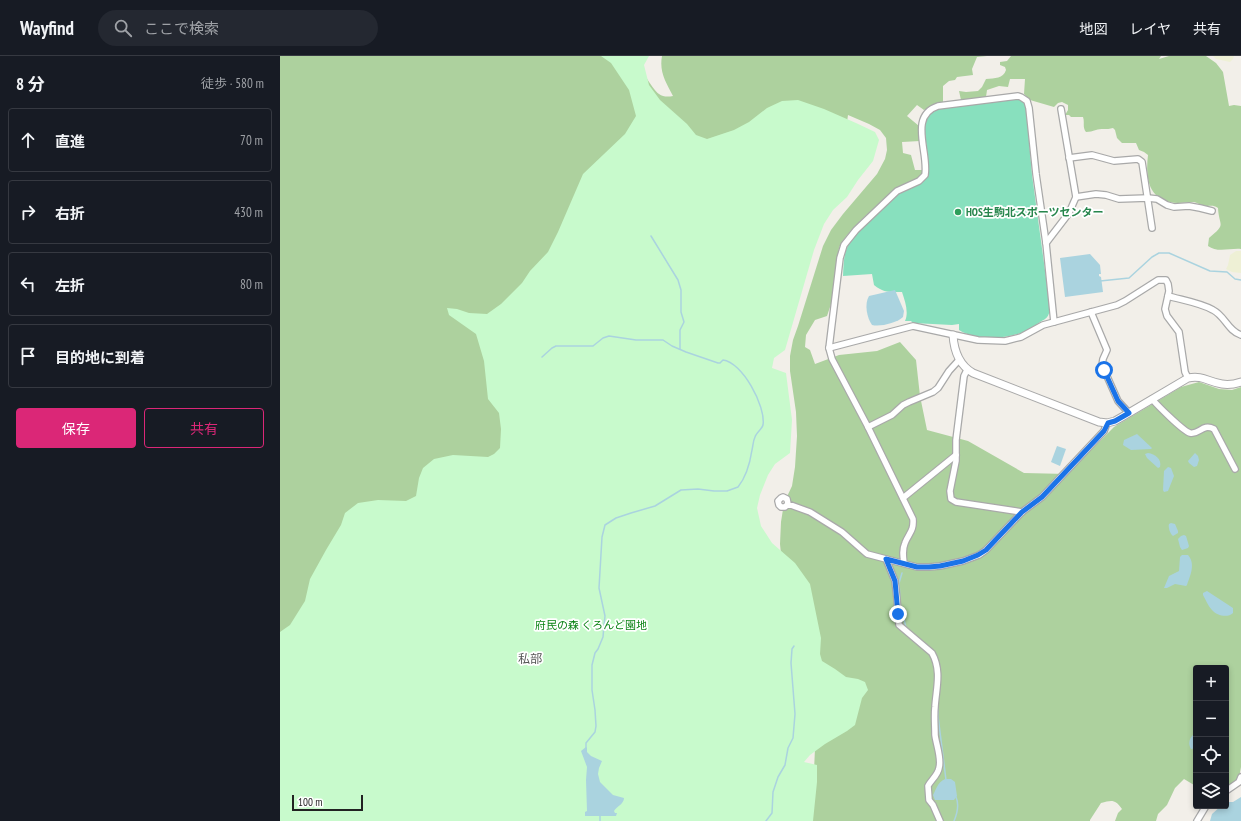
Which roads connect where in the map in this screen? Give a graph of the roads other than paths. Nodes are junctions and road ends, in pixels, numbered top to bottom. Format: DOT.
graph roads {
  1 [pos="1061,109"];
  2 [pos="1069,158"];
  3 [pos="1076,197"];
  4 [pos="1148,198"];
  5 [pos="1212,211"];
  6 [pos="1152,228"];
  7 [pos="1046,243"];
  8 [pos="1168,296"];
  9 [pos="1091,312"];
  10 [pos="1054,322"];
  11 [pos="953,335"];
  12 [pos="1241,335"];
  13 [pos="829,348"];
  14 [pos="959,360"];
  15 [pos="967,370"];
  16 [pos="1188,378"];
  17 [pos="1241,382"];
  18 [pos="1152,399"];
  19 [pos="1129,413"];
  20 [pos="1108,423"];
  21 [pos="868,427"];
  22 [pos="956,455"];
  23 [pos="1235,469"];
  24 [pos="903,498"];
  25 [pos="788,504"];
  26 [pos="1022,512"];
  27 [pos="886,559"];
  28 [pos="904,563"];
  29 [pos="1241,777"];
  30 [pos="1229,789"];
  31 [pos="1204,809"];
  32 [pos="940,821"];
  33 [pos="1196,821"];
  1 -- 2 [label="street"];
  2 -- 3 [label="street"];
  2 -- 4 [label="street"];
  3 -- 4 [label="street"];
  3 -- 7 [label="street"];
  4 -- 5 [label="street"];
  4 -- 6 [label="street"];
  7 -- 10 [label="street"];
  7 -- 13 [label="street"];
  8 -- 9 [label="street"];
  8 -- 12 [label="street"];
  8 -- 16 [label="street"];
  9 -- 10 [label="street"];
  9 -- 19 [label="street"];
  10 -- 11 [label="street"];
  11 -- 13 [label="street"];
  11 -- 14 [label="street"];
  13 -- 21 [label="street"];
  14 -- 15 [label="street"];
  14 -- 21 [label="street"];
  15 -- 20 [label="street"];
  15 -- 22 [label="street"];
  16 -- 17 [label="street"];
  16 -- 18 [label="street"];
  18 -- 19 [label="street"];
  18 -- 23 [label="street"];
  19 -- 20 [label="street"];
  20 -- 26 [label="street"];
  21 -- 24 [label="street"];
  22 -- 24 [label="street"];
  22 -- 26 [label="street"];
  24 -- 28 [label="street"];
  25 -- 27 [label="street"];
  26 -- 28 [label="street"];
  27 -- 28 [label="street"];
  27 -- 32 [label="street"];
  29 -- 30 [label="street"];
  31 -- 33 [label="street"];
}
